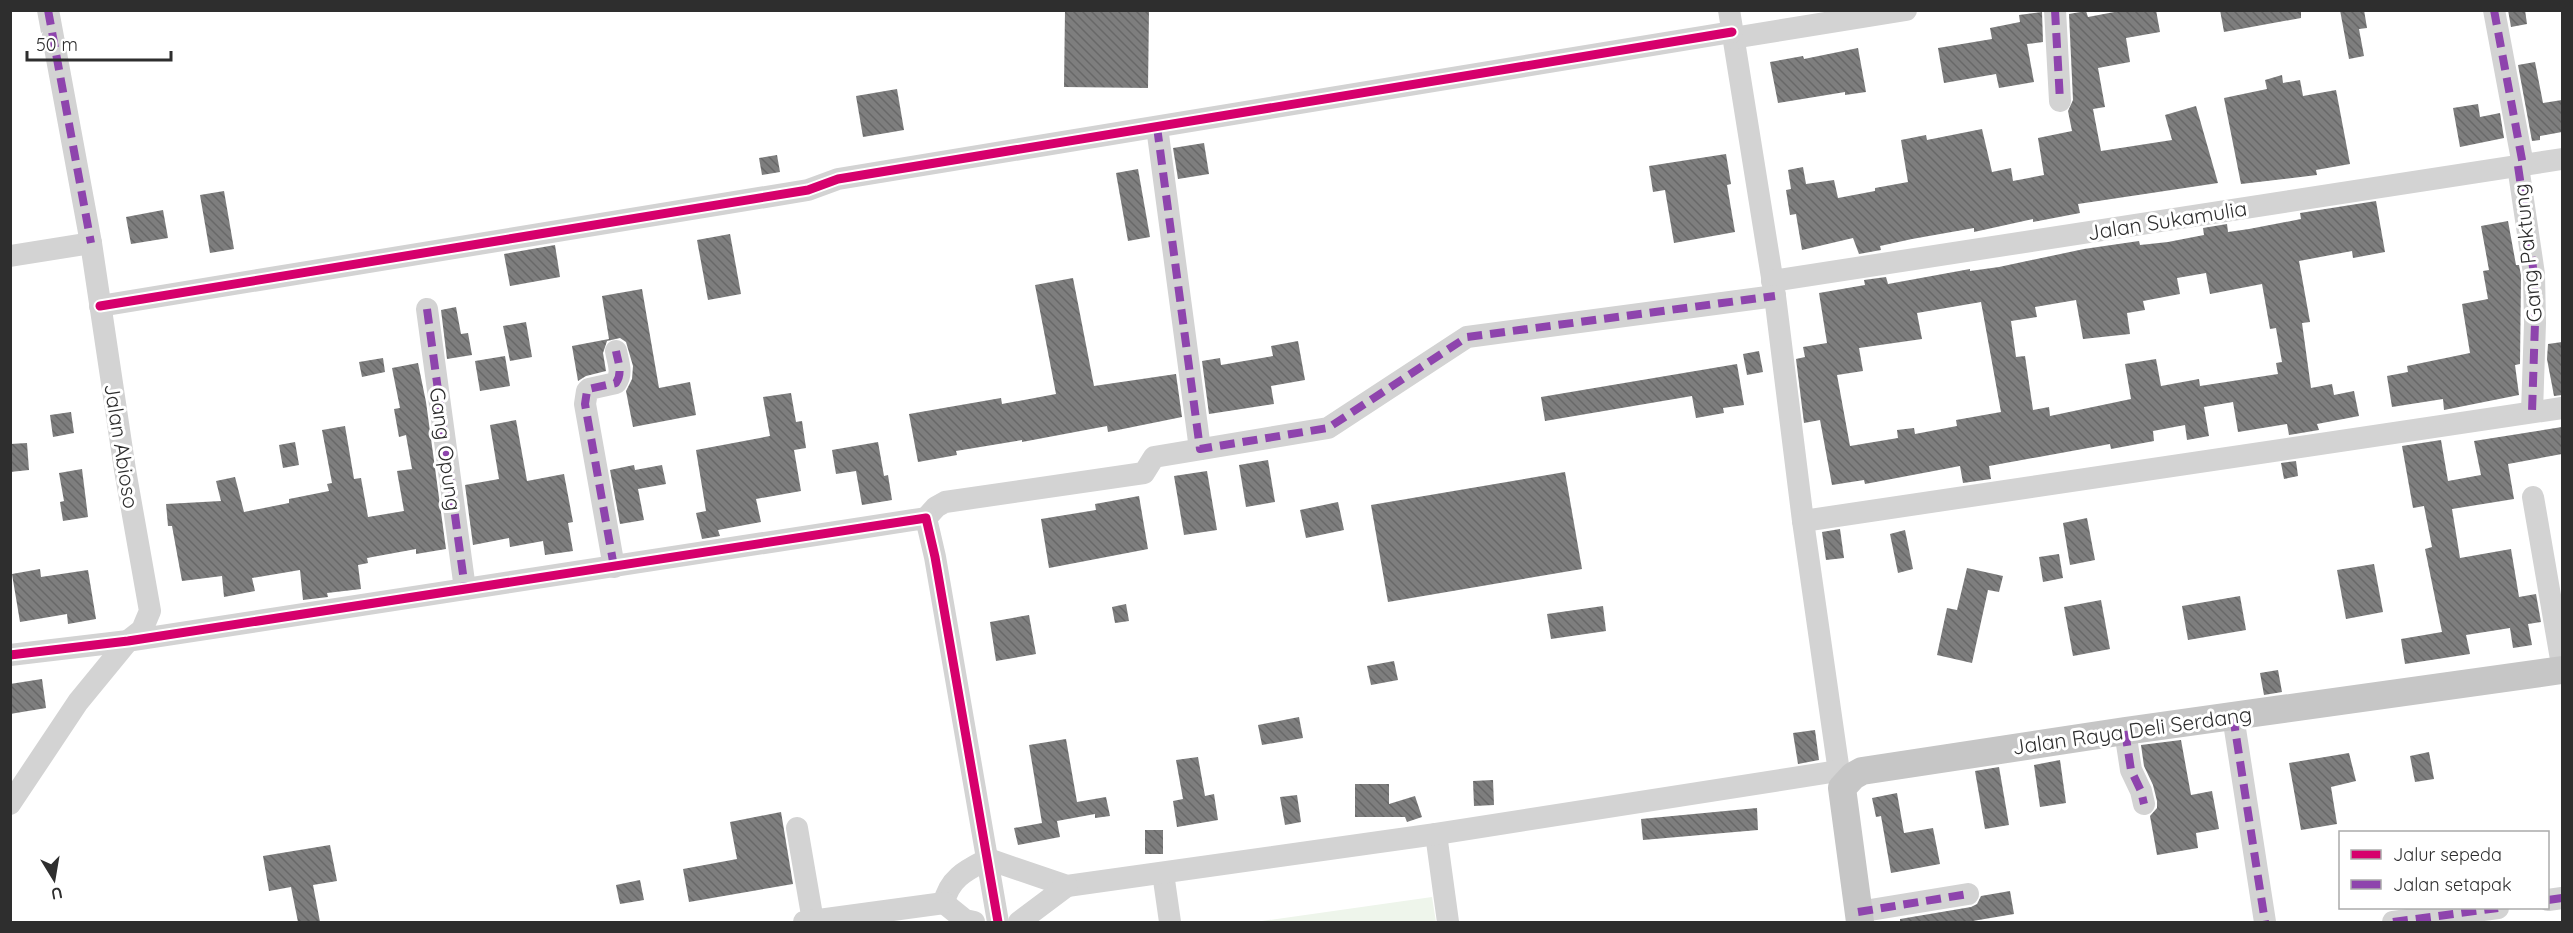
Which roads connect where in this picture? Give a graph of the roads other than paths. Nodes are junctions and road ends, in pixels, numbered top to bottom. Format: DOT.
graph roads {
  1 [pos="48,10"];
  2 [pos="1906,10"];
  3 [pos="2055,10"];
  4 [pos="2494,10"];
  5 [pos="1732,27"];
  6 [pos="2060,101"];
  7 [pos="1157,127"];
  8 [pos="2562,159"];
  9 [pos="2520,165"];
  10 [pos="91,243"];
  11 [pos="10,256"];
  12 [pos="1774,288"];
  13 [pos="100,306"];
  14 [pos="427,309"];
  15 [pos="616,351"];
  16 [pos="2562,408"];
  17 [pos="2532,412"];
  18 [pos="1200,450"];
  19 [pos="2533,497"];
  20 [pos="926,518"];
  21 [pos="1803,521"];
  22 [pos="614,567"];
  23 [pos="465,589"];
  24 [pos="110,643"];
  25 [pos="10,655"];
  26 [pos="2562,665"];
  27 [pos="2562,670"];
  28 [pos="2233,716"];
  29 [pos="2126,731"];
  30 [pos="1840,779"];
  31 [pos="10,804"];
  32 [pos="2144,804"];
  33 [pos="797,828"];
  34 [pos="1436,834"];
  35 [pos="988,859"];
  36 [pos="1163,873"];
  37 [pos="1067,886"];
  38 [pos="1968,894"];
  39 [pos="944,903"];
  40 [pos="2490,909"];
  41 [pos="1859,917"];
  42 [pos="809,922"];
  43 [pos="974,922"];
  44 [pos="998,922"];
  45 [pos="1019,922"];
  46 [pos="1170,922"];
  47 [pos="1448,922"];
  48 [pos="2265,922"];
  49 [pos="2393,922"];
  1 -- 10 [label="street, Jalan Abioso"];
  2 -- 5 [label="street"];
  3 -- 6 [label="street"];
  4 -- 9 [label="street, Gang Paktung"];
  5 -- 7 [label="street"];
  5 -- 12 [label="street"];
  7 -- 13 [label="street"];
  7 -- 18 [label="street"];
  8 -- 9 [label="street, Jalan Sukamulia"];
  9 -- 12 [label="street, Jalan Sukamulia"];
  9 -- 17 [label="street, Gang Paktung"];
  10 -- 11 [label="street"];
  10 -- 13 [label="street, Jalan Abioso"];
  12 -- 18 [label="street, Jalan Sukamulia"];
  12 -- 21 [label="street"];
  13 -- 24 [label="street, Jalan Abioso"];
  14 -- 23 [label="street, Gang Opung"];
  15 -- 22 [label="street"];
  16 -- 17 [label="street"];
  17 -- 21 [label="street"];
  18 -- 20 [label="street, Jalan Sukamulia"];
  19 -- 26 [label="street"];
  20 -- 22 [label="street"];
  20 -- 35 [label="street"];
  21 -- 30 [label="street"];
  22 -- 23 [label="street"];
  23 -- 24 [label="street"];
  24 -- 25 [label="street"];
  24 -- 31 [label="street, Jalan Abioso"];
  27 -- 28 [label="main road, Jalan Raya Deli Serdang"];
  28 -- 29 [label="main road, Jalan Raya Deli Serdang"];
  28 -- 48 [label="street"];
  29 -- 30 [label="main road, Jalan Raya Deli Serdang"];
  29 -- 32 [label="street"];
  30 -- 34 [label="street"];
  30 -- 41 [label="main road"];
  33 -- 42 [label="street"];
  34 -- 36 [label="street"];
  34 -- 47 [label="street"];
  35 -- 37 [label="street"];
  35 -- 39 [label="street"];
  35 -- 44 [label="street"];
  36 -- 37 [label="street"];
  36 -- 46 [label="street"];
  37 -- 45 [label="street"];
  38 -- 41 [label="street"];
  39 -- 42 [label="street"];
  39 -- 43 [label="street"];
  40 -- 49 [label="street"];
}
